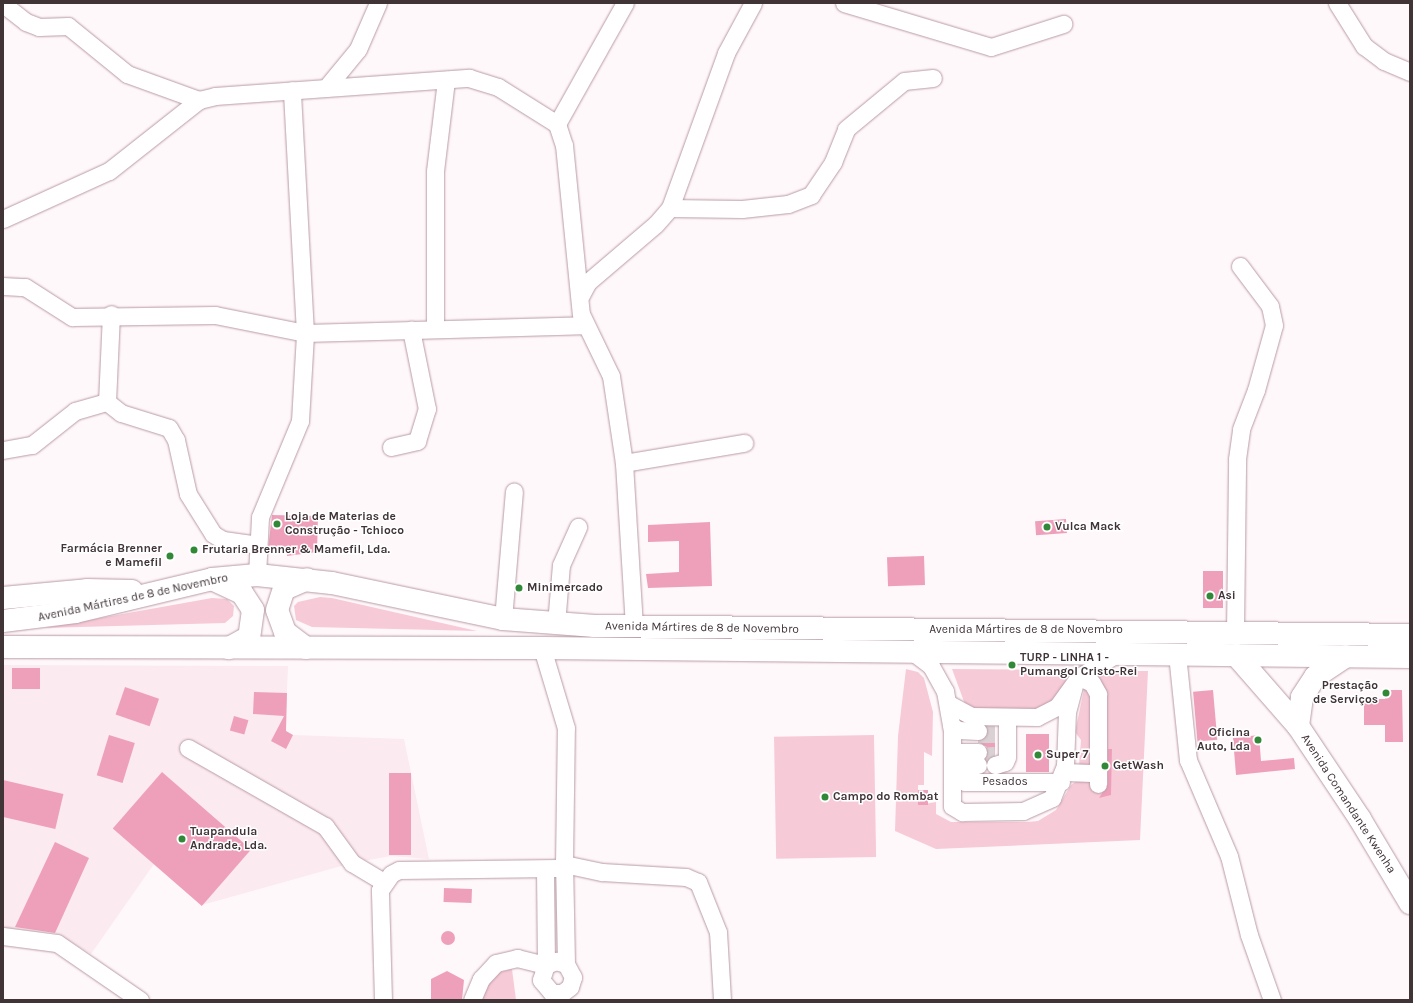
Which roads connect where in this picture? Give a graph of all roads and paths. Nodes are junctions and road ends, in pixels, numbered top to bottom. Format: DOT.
graph roads {
  1 [pos="378,3"];
  2 [pos="625,3"];
  3 [pos="753,3"];
  4 [pos="844,3"];
  5 [pos="1338,3"];
  6 [pos="3,4"];
  7 [pos="860,7"];
  8 [pos="1063,24"];
  9 [pos="1410,72"];
  10 [pos="933,78"];
  11 [pos="446,80"];
  12 [pos="326,88"];
  13 [pos="292,90"];
  14 [pos="199,100"];
  15 [pos="557,124"];
  16 [pos="670,208"];
  17 [pos="3,219"];
  18 [pos="1240,266"];
  19 [pos="3,286"];
  20 [pos="581,295"];
  21 [pos="111,314"];
  22 [pos="585,325"];
  23 [pos="435,329"];
  24 [pos="411,330"];
  25 [pos="305,333"];
  26 [pos="107,402"];
  27 [pos="744,443"];
  28 [pos="391,447"];
  29 [pos="3,450"];
  30 [pos="624,463"];
  31 [pos="514,491"];
  32 [pos="578,527"];
  33 [pos="257,545"];
  34 [pos="257,574"];
  35 [pos="212,579"];
  36 [pos="307,579"];
  37 [pos="153,592"];
  38 [pos="3,598"];
  39 [pos="503,619"];
  40 [pos="3,621"];
  41 [pos="556,624"];
  42 [pos="634,627"];
  43 [pos="1235,632"];
  44 [pos="1410,634"];
  45 [pos="3,648"];
  46 [pos="229,648"];
  47 [pos="306,648"];
  48 [pos="542,648"];
  49 [pos="914,653"];
  50 [pos="1117,653"];
  51 [pos="1177,654"];
  52 [pos="1236,655"];
  53 [pos="1346,656"];
  54 [pos="1410,657"];
  55 [pos="1076,681"];
  56 [pos="949,704"];
  57 [pos="1298,726"];
  58 [pos="1098,728"];
  59 [pos="993,746"];
  60 [pos="188,748"];
  61 [pos="1106,749"];
  62 [pos="952,754"];
  63 [pos="1057,787"];
  64 [pos="564,864"];
  65 [pos="545,869"];
  66 [pos="382,881"];
  67 [pos="1410,903"];
  68 [pos="3,936"];
  69 [pos="566,964"];
  70 [pos="546,965"];
  71 [pos="140,1000"];
  72 [pos="383,1000"];
  73 [pos="472,1000"];
  74 [pos="722,1000"];
  75 [pos="1272,1000"];
  1 -- 12 [label="street"];
  2 -- 15 [label="street"];
  3 -- 16 [label="street"];
  4 -- 7 [label="street"];
  5 -- 9 [label="street"];
  6 -- 14 [label="street"];
  7 -- 8 [label="street"];
  10 -- 16 [label="street"];
  11 -- 12 [label="street"];
  11 -- 15 [label="street"];
  11 -- 23 [label="street"];
  12 -- 13 [label="street"];
  13 -- 14 [label="street"];
  13 -- 25 [label="street"];
  14 -- 17 [label="street"];
  15 -- 20 [label="street"];
  16 -- 20 [label="street"];
  18 -- 43 [label="street"];
  19 -- 21 [label="street"];
  20 -- 22 [label="street"];
  21 -- 25 [label="street"];
  21 -- 26 [label="street"];
  22 -- 23 [label="street"];
  22 -- 30 [label="street"];
  23 -- 24 [label="street"];
  24 -- 25 [label="street"];
  24 -- 28 [label="street"];
  25 -- 33 [label="street"];
  26 -- 29 [label="street"];
  26 -- 33 [label="street"];
  27 -- 30 [label="street"];
  30 -- 42 [label="street"];
  31 -- 39 [label="street"];
  32 -- 41 [label="street"];
  33 -- 34 [label="street"];
  34 -- 35 [label="main road, Avenida Mártires de 8 de Novembro"];
  34 -- 36 [label="main road, Avenida Mártires de 8 de Novembro"];
  35 -- 37 [label="main road, Avenida Mártires de 8 de Novembro"];
  35 -- 46 [label="main road"];
  36 -- 39 [label="main road, Avenida Mártires de 8 de Novembro"];
  36 -- 47 [label="main road"];
  37 -- 38 [label="main road"];
  37 -- 40 [label="main road, Avenida Mártires de 8 de Novembro"];
  39 -- 41 [label="main road, Avenida Mártires de 8 de Novembro"];
  41 -- 42 [label="main road, Avenida Mártires de 8 de Novembro"];
  42 -- 43 [label="main road, Avenida Mártires de 8 de Novembro"];
  43 -- 44 [label="main road, Avenida Mártires de 8 de Novembro"];
  45 -- 46 [label="main road, Avenida Mártires de 8 de Novembro"];
  46 -- 47 [label="main road, Avenida Mártires de 8 de Novembro"];
  47 -- 48 [label="main road, Avenida Mártires de 8 de Novembro"];
  48 -- 49 [label="main road, Avenida Mártires de 8 de Novembro"];
  48 -- 64 [label="street"];
  49 -- 50 [label="main road, Avenida Mártires de 8 de Novembro"];
  49 -- 56 [label="street"];
  50 -- 51 [label="main road, Avenida Mártires de 8 de Novembro"];
  50 -- 55 [label="street"];
  51 -- 52 [label="main road, Avenida Mártires de 8 de Novembro"];
  51 -- 75 [label="street"];
  52 -- 53 [label="main road, Avenida Mártires de 8 de Novembro"];
  52 -- 57 [label="main road, Avenida Comandante Kwenha"];
  53 -- 54 [label="main road, Avenida Mártires de 8 de Novembro"];
  53 -- 57 [label="main road, Avenida Comandante Kwenha"];
  55 -- 58 [label="street"];
  55 -- 59 [label="street"];
  55 -- 63 [label="street"];
  56 -- 59 [label="street"];
  56 -- 62 [label="street"];
  57 -- 67 [label="main road, Avenida Comandante Kwenha"];
  58 -- 61 [label="street"];
  58 -- 63 [label="street"];
  59 -- 62 [label="street"];
  59 -- 62 [label="street"];
  60 -- 66 [label="street"];
  62 -- 63 [label="street, Pesados"];
  62 -- 63 [label="street, Pesados"];
  64 -- 65 [label="street"];
  64 -- 69 [label="street"];
  64 -- 74 [label="street"];
  65 -- 66 [label="street"];
  65 -- 70 [label="street"];
  66 -- 72 [label="street"];
  68 -- 71 [label="street"];
  69 -- 70 [label="street"];
  69 -- 70 [label="street"];
  70 -- 73 [label="street"];
}
